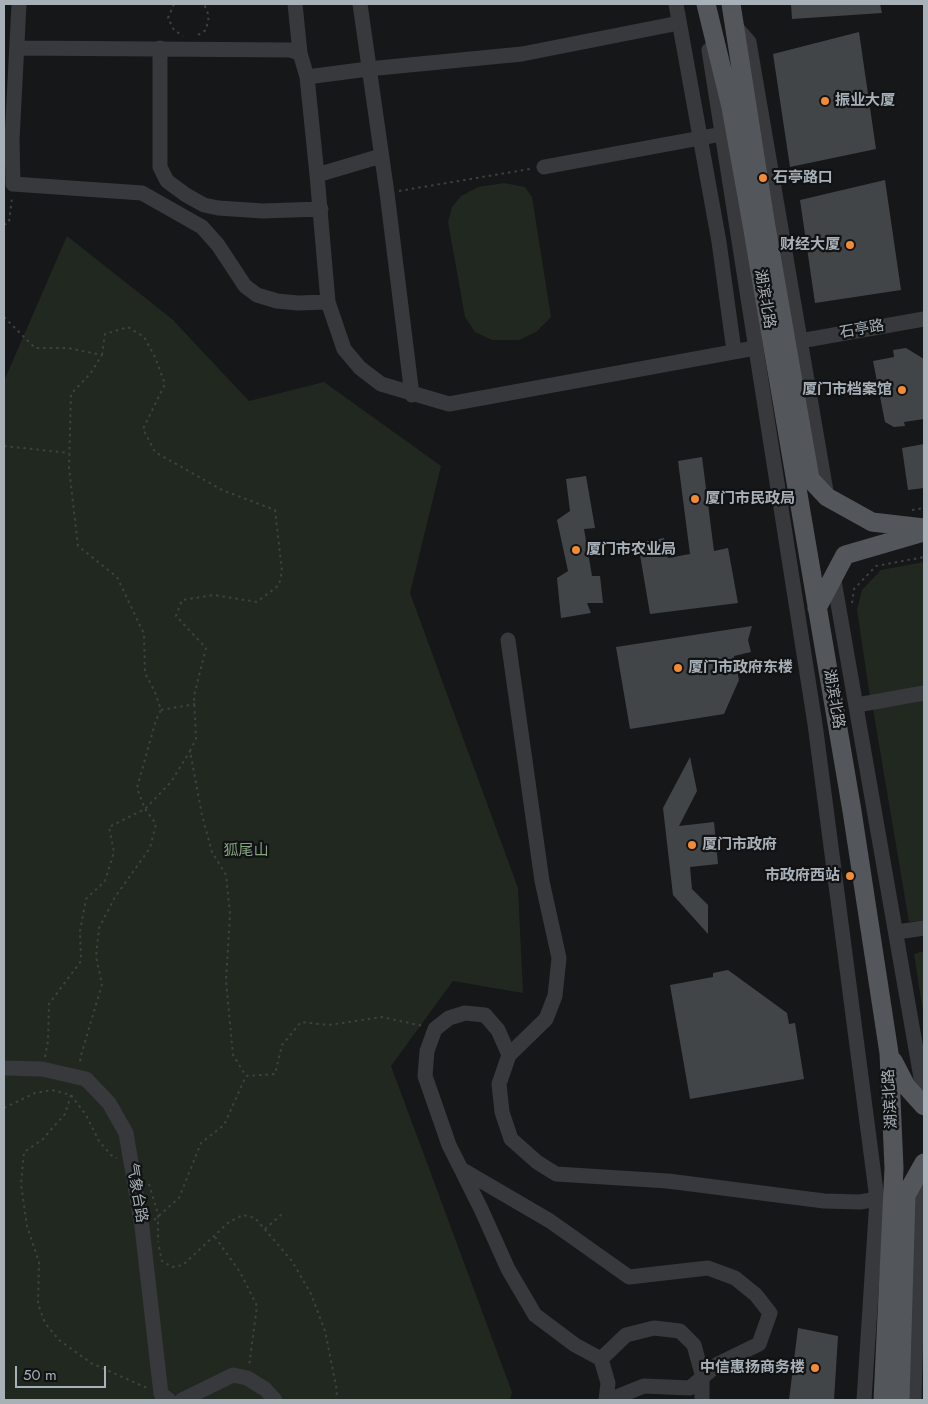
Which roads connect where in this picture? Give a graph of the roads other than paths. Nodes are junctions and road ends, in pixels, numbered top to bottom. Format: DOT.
graph roads {
  1 [pos="19,4"];
  2 [pos="295,4"];
  3 [pos="360,4"];
  4 [pos="676,4"];
  5 [pos="702,4"];
  6 [pos="706,4"];
  7 [pos="731,4"];
  8 [pos="679,23"];
  9 [pos="734,25"];
  10 [pos="17,48"];
  11 [pos="160,48"];
  12 [pos="300,53"];
  13 [pos="368,68"];
  14 [pos="307,77"];
  15 [pos="722,134"];
  16 [pos="700,138"];
  17 [pos="381,156"];
  18 [pos="544,167"];
  19 [pos="317,174"];
  20 [pos="321,210"];
  21 [pos="328,302"];
  22 [pos="924,319"];
  23 [pos="800,341"];
  24 [pos="756,348"];
  25 [pos="734,351"];
  26 [pos="412,395"];
  27 [pos="827,497"];
  28 [pos="924,528"];
  29 [pos="924,532"];
  30 [pos="833,574"];
  31 [pos="817,608"];
  32 [pos="508,640"];
  33 [pos="924,693"];
  34 [pos="857,705"];
  35 [pos="924,928"];
  36 [pos="897,932"];
  37 [pos="889,1053"];
  38 [pos="509,1055"];
  39 [pos="4,1068"];
  40 [pos="924,1094"];
  41 [pos="924,1106"];
  42 [pos="922,1166"];
  43 [pos="461,1169"];
  44 [pos="877,1199"];
  45 [pos="601,1359"];
  46 [pos="702,1378"];
  47 [pos="165,1397"];
  48 [pos="182,1400"];
  49 [pos="275,1400"];
  50 [pos="608,1400"];
  51 [pos="702,1400"];
  52 [pos="864,1400"];
  53 [pos="884,1400"];
  54 [pos="900,1400"];
  55 [pos="914,1400"];
  1 -- 10 [label="street"];
  2 -- 12 [label="street"];
  3 -- 13 [label="street"];
  4 -- 8 [label="street"];
  5 -- 15 [label="street"];
  6 -- 31 [label="main road, 湖滨北路"];
  7 -- 9 [label="main road, 湖滨北路"];
  8 -- 13 [label="street"];
  8 -- 16 [label="street"];
  9 -- 23 [label="street"];
  9 -- 27 [label="main road, 湖滨北路"];
  10 -- 11 [label="street"];
  10 -- 21 [label="street"];
  11 -- 12 [label="street"];
  11 -- 20 [label="street"];
  12 -- 14 [label="street"];
  13 -- 14 [label="street"];
  13 -- 17 [label="street"];
  14 -- 19 [label="street"];
  15 -- 16 [label="street"];
  15 -- 24 [label="street"];
  16 -- 18 [label="street"];
  16 -- 25 [label="street"];
  17 -- 19 [label="street"];
  17 -- 26 [label="street"];
  19 -- 20 [label="street"];
  20 -- 21 [label="street"];
  21 -- 26 [label="street"];
  22 -- 23 [label="street, 石亭路"];
  23 -- 27 [label="street"];
  24 -- 25 [label="street"];
  24 -- 44 [label="street"];
  25 -- 26 [label="street"];
  27 -- 28 [label="main road"];
  29 -- 30 [label="main road"];
  30 -- 31 [label="main road"];
  30 -- 34 [label="street"];
  31 -- 37 [label="main road, 湖滨北路"];
  32 -- 38 [label="street"];
  33 -- 34 [label="street"];
  34 -- 36 [label="street"];
  35 -- 36 [label="street"];
  36 -- 40 [label="street"];
  37 -- 41 [label="main road"];
  37 -- 53 [label="main road, 湖滨北路"];
  38 -- 43 [label="street"];
  38 -- 44 [label="street"];
  39 -- 47 [label="street, 气象台路"];
  42 -- 54 [label="main road"];
  42 -- 55 [label="street"];
  43 -- 45 [label="street"];
  43 -- 46 [label="street"];
  44 -- 52 [label="street"];
  45 -- 46 [label="street"];
  45 -- 50 [label="street"];
  46 -- 50 [label="street"];
  46 -- 51 [label="street"];
  48 -- 49 [label="street"];
}
